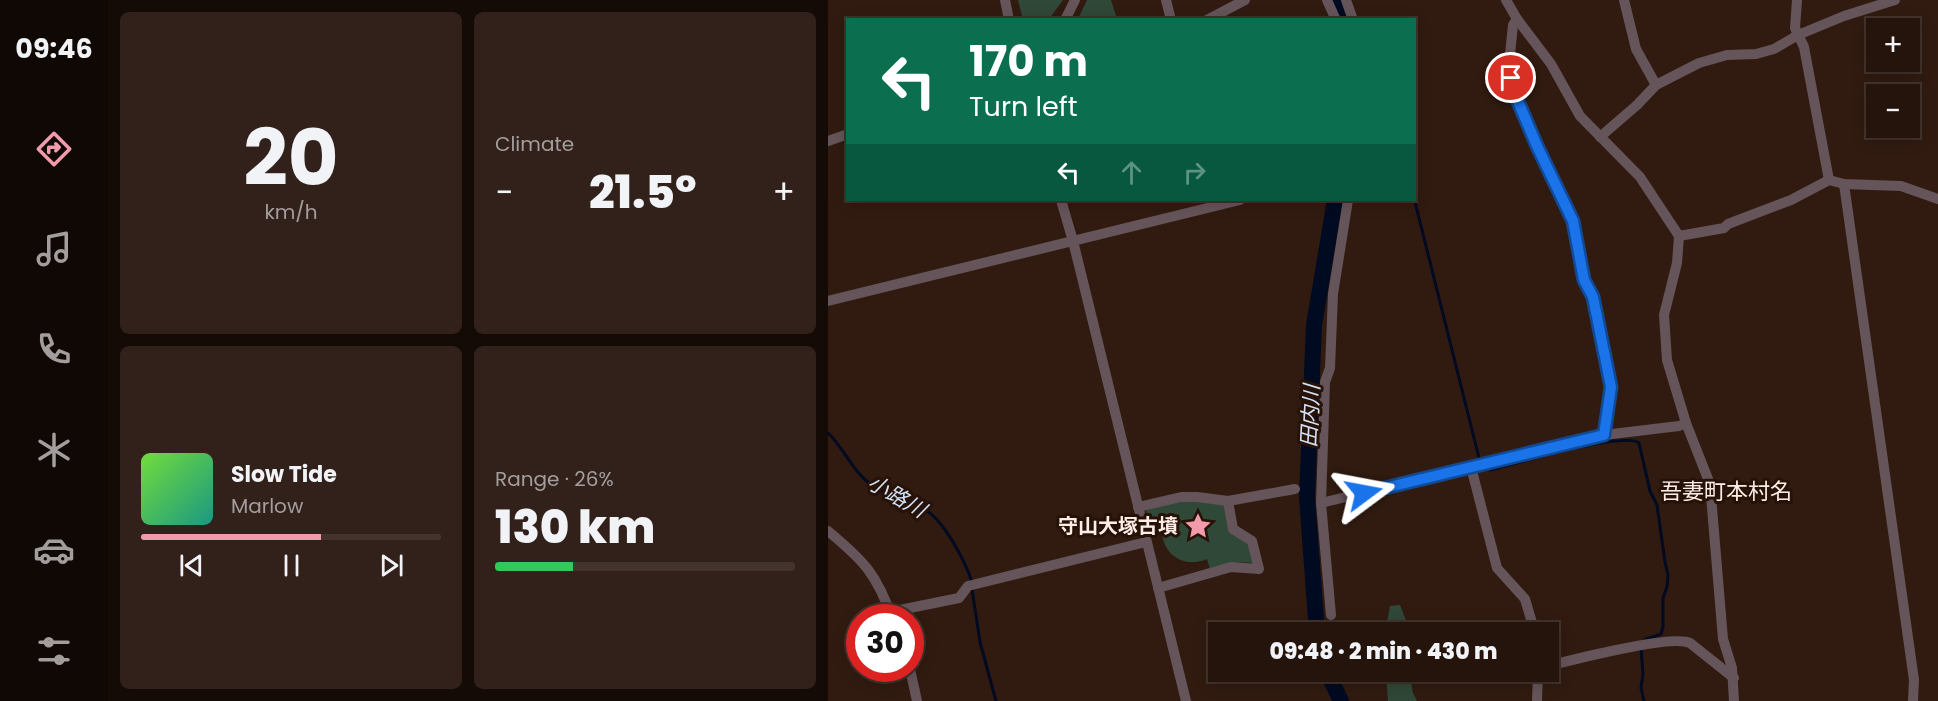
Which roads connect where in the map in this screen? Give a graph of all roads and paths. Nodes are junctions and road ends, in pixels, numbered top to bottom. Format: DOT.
graph roads {
  1 [pos="1005,0"];
  2 [pos="1075,0"];
  3 [pos="1166,0"];
  4 [pos="1245,0"];
  5 [pos="1327,0"];
  6 [pos="1346,0"];
  7 [pos="1506,0"];
  8 [pos="1624,0"];
  9 [pos="1797,0"];
  10 [pos="1895,0"];
  11 [pos="1009,18"];
  12 [pos="1066,18"];
  13 [pos="1171,18"];
  14 [pos="1211,18"];
  15 [pos="1335,18"];
  16 [pos="1352,18"];
  17 [pos="1517,19"];
  18 [pos="1798,34"];
  19 [pos="1656,85"];
  20 [pos="846,135"];
  21 [pos="1600,137"];
  22 [pos="828,141"];
  23 [pos="1829,180"];
  24 [pos="1844,184"];
  25 [pos="1938,199"];
  26 [pos="1060,201"];
  27 [pos="1236,201"];
  28 [pos="1348,201"];
  29 [pos="1679,236"];
  30 [pos="1073,241"];
  31 [pos="828,301"];
  32 [pos="1686,423"];
  33 [pos="1604,435"];
  34 [pos="1471,467"];
  35 [pos="1295,489"];
  36 [pos="1228,501"];
  37 [pos="1321,503"];
  38 [pos="1138,507"];
  39 [pos="828,531"];
  40 [pos="1146,542"];
  41 [pos="1158,588"];
  42 [pos="887,604"];
  43 [pos="924,607"];
  44 [pos="1330,615"];
  45 [pos="1532,622"];
  46 [pos="1559,664"];
  47 [pos="1734,678"];
  48 [pos="913,682"];
  49 [pos="1538,682"];
  50 [pos="918,701"];
  51 [pos="1186,701"];
  52 [pos="1537,701"];
  53 [pos="1734,701"];
  54 [pos="1913,701"];
  1 -- 11 [label="street"];
  2 -- 12 [label="street"];
  3 -- 13 [label="street"];
  4 -- 14 [label="street"];
  5 -- 15 [label="street"];
  6 -- 16 [label="street"];
  7 -- 17 [label="street"];
  8 -- 19 [label="street"];
  9 -- 18 [label="street"];
  10 -- 18 [label="street"];
  17 -- 21 [label="street"];
  17 -- 33 [label="street"];
  18 -- 19 [label="street"];
  18 -- 23 [label="street"];
  19 -- 21 [label="street"];
  20 -- 22 [label="street"];
  21 -- 29 [label="street"];
  23 -- 24 [label="street"];
  23 -- 29 [label="street"];
  24 -- 25 [label="street"];
  24 -- 54 [label="street"];
  26 -- 30 [label="street"];
  27 -- 30 [label="street"];
  28 -- 37 [label="street"];
  29 -- 32 [label="street"];
  30 -- 31 [label="street"];
  30 -- 38 [label="street"];
  32 -- 33 [label="street"];
  32 -- 47 [label="street"];
  33 -- 34 [label="street"];
  34 -- 37 [label="street"];
  34 -- 45 [label="street"];
  35 -- 36 [label="street"];
  36 -- 38 [label="street"];
  36 -- 41 [label="street"];
  37 -- 44 [label="street"];
  38 -- 40 [label="street"];
  39 -- 42 [label="street"];
  40 -- 41 [label="street"];
  40 -- 43 [label="street"];
  41 -- 51 [label="street"];
  46 -- 47 [label="street"];
  47 -- 53 [label="street"];
  48 -- 50 [label="street"];
  49 -- 52 [label="street"];
}
